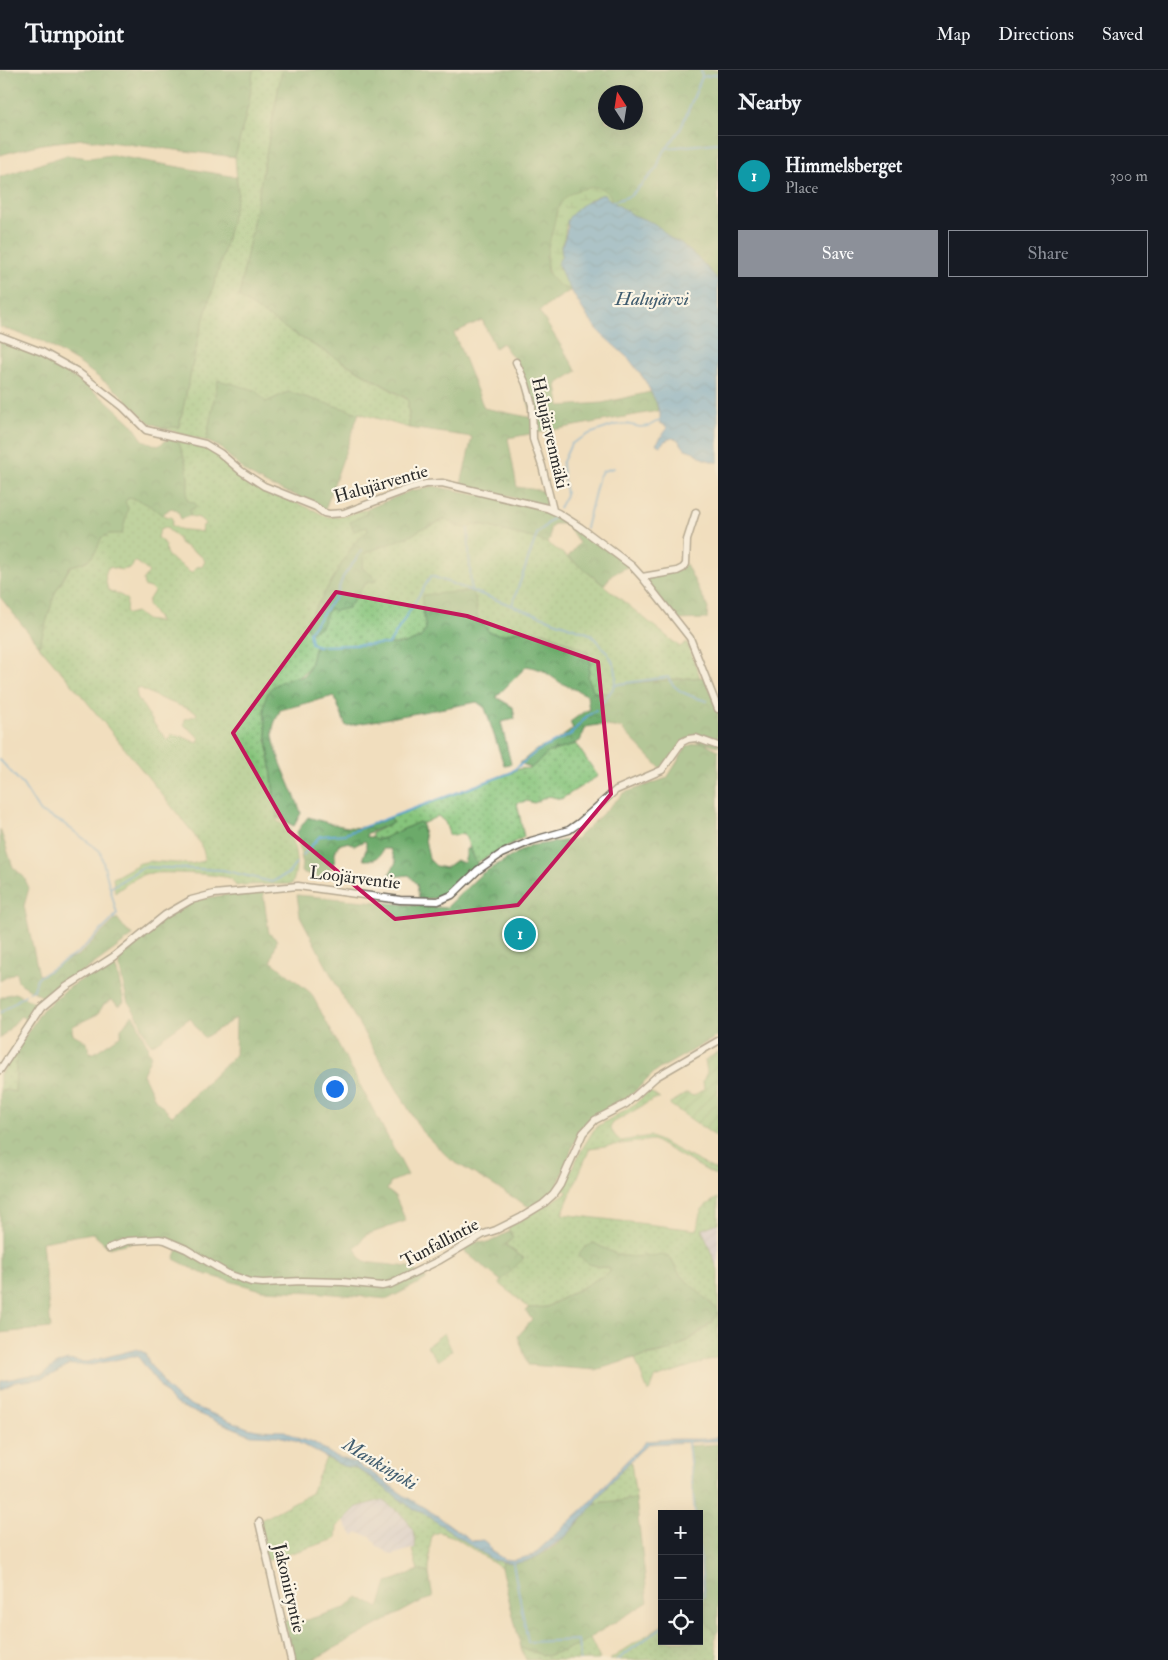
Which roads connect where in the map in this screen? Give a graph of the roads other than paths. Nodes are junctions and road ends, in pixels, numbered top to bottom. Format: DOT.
graph roads {
  1 [pos="0,336"];
  2 [pos="516,362"];
  3 [pos="553,510"];
  4 [pos="696,512"];
  5 [pos="642,577"];
  6 [pos="718,709"];
  7 [pos="718,746"];
  8 [pos="718,1041"];
  9 [pos="0,1070"];
  10 [pos="109,1248"];
  11 [pos="259,1522"];
  12 [pos="291,1660"];
  1 -- 3 [label="street, Halujärventie"];
  2 -- 3 [label="street, Halujärvenmäki"];
  3 -- 5 [label="street, Halujärventie"];
  4 -- 5 [label="street"];
  5 -- 6 [label="street, Halujärventie"];
  7 -- 9 [label="street, Loojärventie"];
  8 -- 10 [label="street, Tunfallintie"];
  11 -- 12 [label="street, Jakoniityntie"];
}
